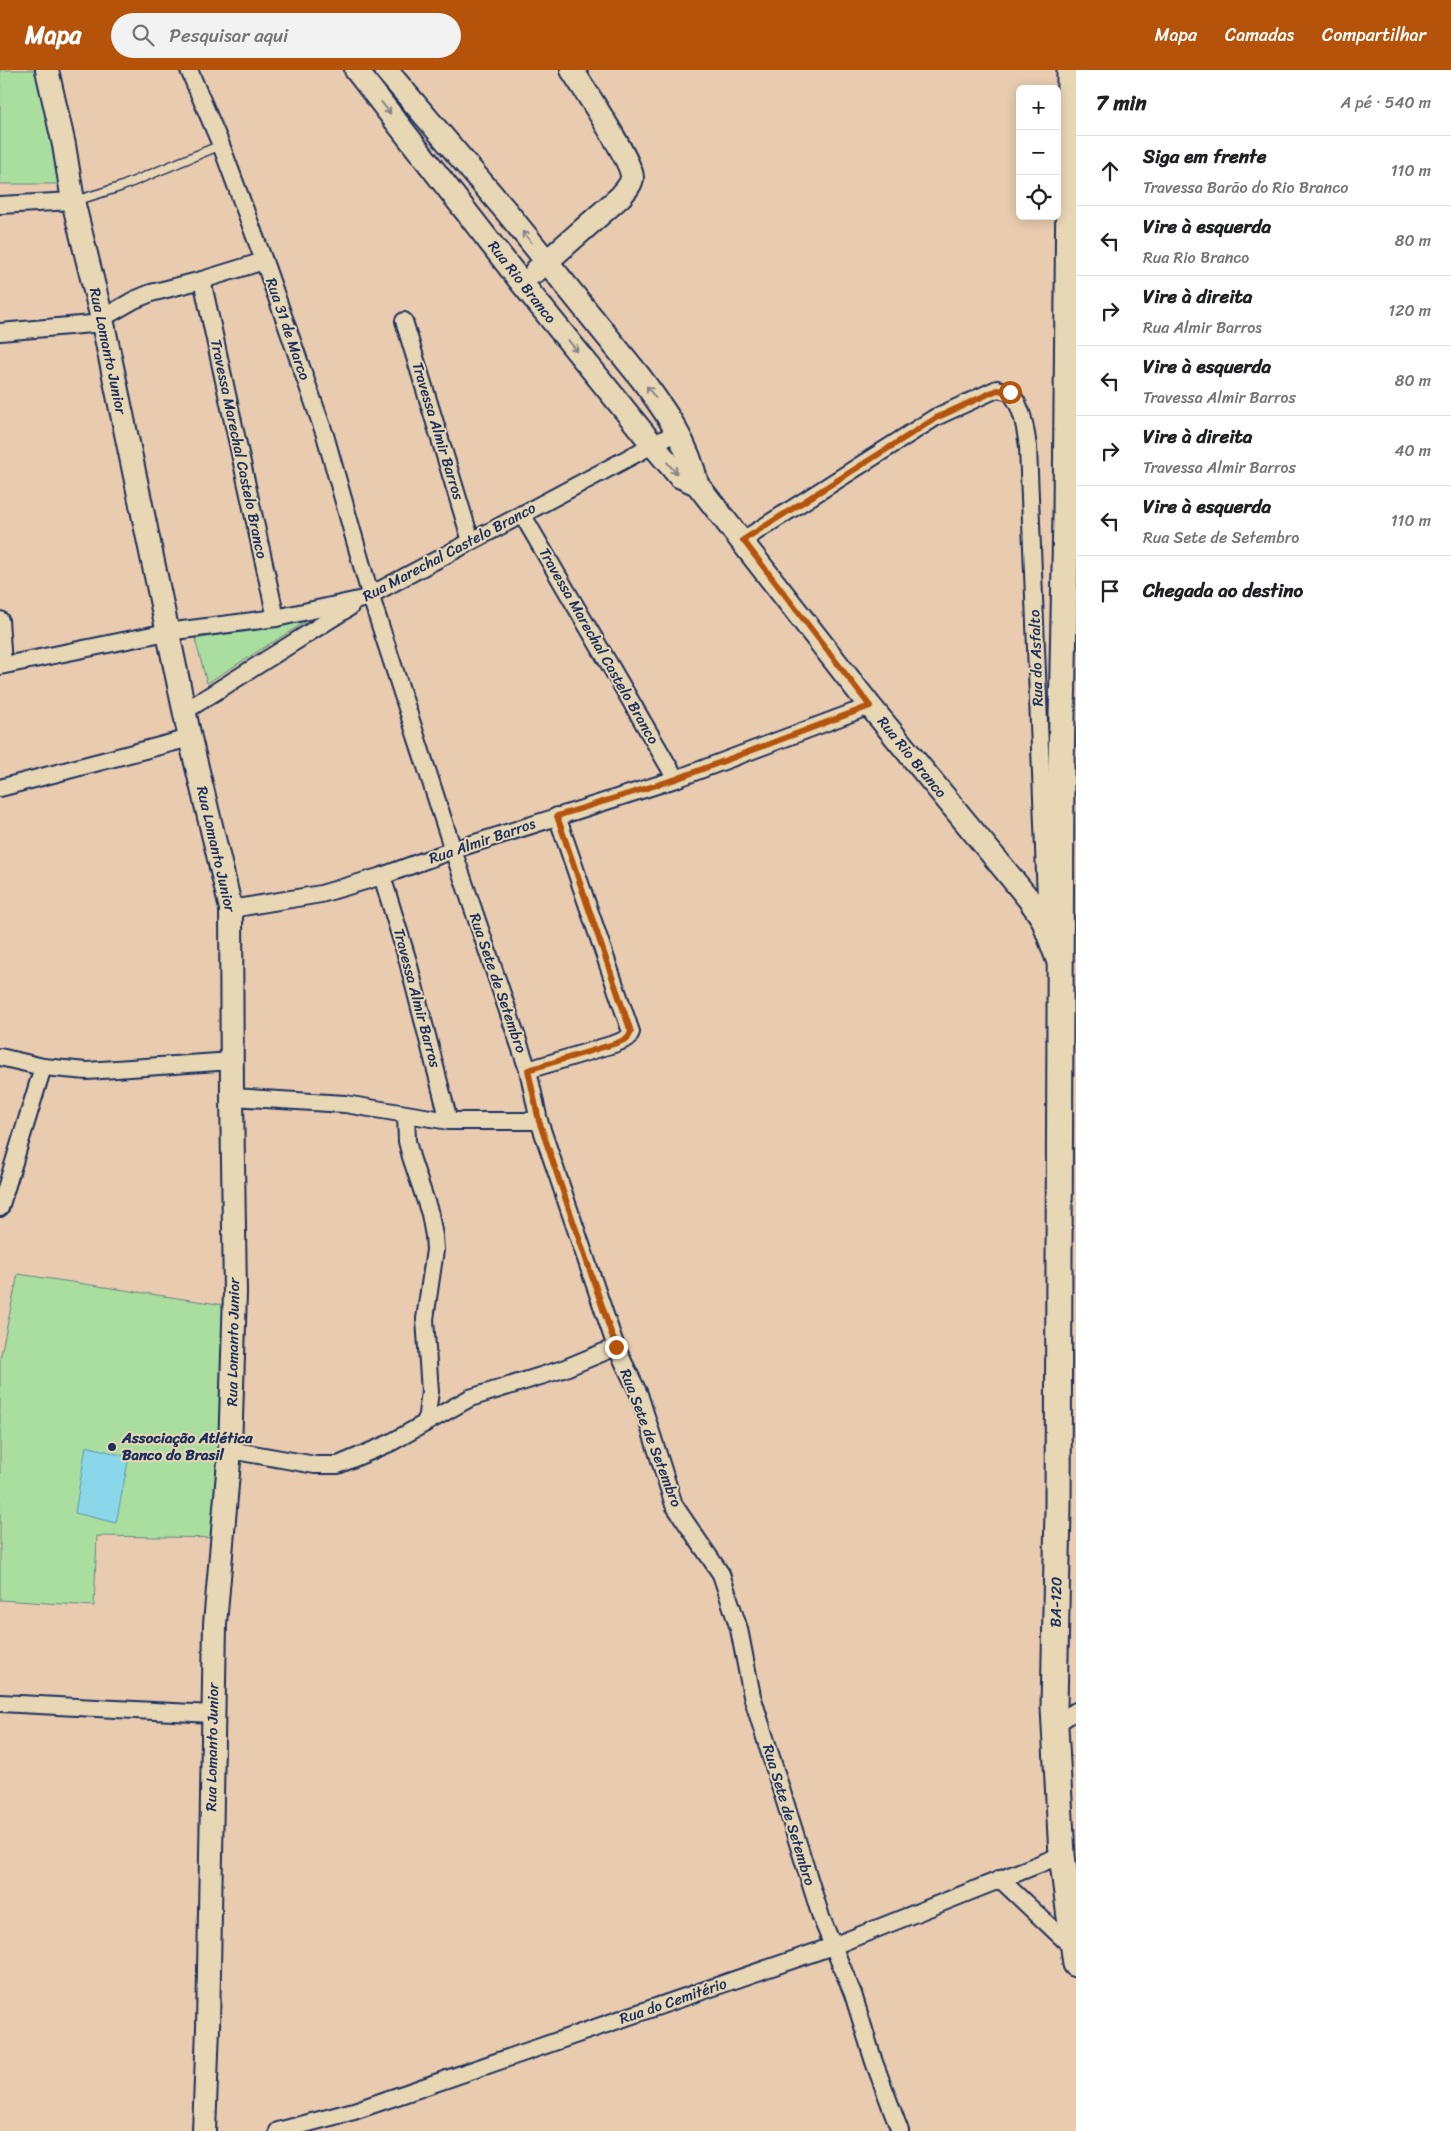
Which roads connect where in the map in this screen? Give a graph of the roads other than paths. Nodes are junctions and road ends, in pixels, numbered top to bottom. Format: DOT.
graph roads {
  1 [pos="47,70"];
  2 [pos="188,70"];
  3 [pos="356,70"];
  4 [pos="386,70"];
  5 [pos="572,70"];
  6 [pos="1070,70"];
  7 [pos="1073,109"];
  8 [pos="221,145"];
  9 [pos="73,201"];
  10 [pos="0,205"];
  11 [pos="264,260"];
  12 [pos="547,262"];
  13 [pos="202,280"];
  14 [pos="521,282"];
  15 [pos="102,319"];
  16 [pos="404,321"];
  17 [pos="0,332"];
  18 [pos="677,432"];
  19 [pos="653,445"];
  20 [pos="697,484"];
  21 [pos="522,514"];
  22 [pos="1071,516"];
  23 [pos="471,540"];
  24 [pos="743,540"];
  25 [pos="366,596"];
  26 [pos="276,618"];
  27 [pos="0,620"];
  28 [pos="167,632"];
  29 [pos="1,666"];
  30 [pos="870,706"];
  31 [pos="185,711"];
  32 [pos="190,738"];
  33 [pos="676,779"];
  34 [pos="0,788"];
  35 [pos="557,816"];
  36 [pos="453,850"];
  37 [pos="382,876"];
  38 [pos="232,910"];
  39 [pos="1047,929"];
  40 [pos="1060,965"];
  41 [pos="1068,1049"];
  42 [pos="0,1057"];
  43 [pos="232,1061"];
  44 [pos="43,1068"];
  45 [pos="528,1070"];
  46 [pos="232,1097"];
  47 [pos="406,1115"];
  48 [pos="449,1121"];
  49 [pos="539,1121"];
  50 [pos="0,1208"];
  51 [pos="616,1347"];
  52 [pos="426,1421"];
  53 [pos="230,1450"];
  54 [pos="0,1703"];
  55 [pos="1076,1711"];
  56 [pos="212,1714"];
  57 [pos="1054,1725"];
  58 [pos="1062,1855"];
  59 [pos="1000,1879"];
  60 [pos="833,1946"];
  61 [pos="1075,1956"];
  62 [pos="204,2131"];
  63 [pos="278,2131"];
  64 [pos="900,2131"];
  1 -- 9 [label="street, Rua Lomanto Junior"];
  2 -- 8 [label="street, Rua 31 de Marco"];
  3 -- 14 [label="street, Rua Rio Branco, one-way"];
  12 -- 4 [label="street, Rua Rio Branco, one-way"];
  5 -- 12 [label="street"];
  6 -- 7 [label="main road, BA-120 / BA-120"];
  7 -- 22 [label="main road, BA-120 / BA-120"];
  8 -- 9 [label="lane"];
  8 -- 11 [label="street, Rua 31 de Marco"];
  9 -- 10 [label="street"];
  9 -- 15 [label="street, Rua Lomanto Junior"];
  11 -- 13 [label="street"];
  11 -- 25 [label="street, Rua 31 de Marco"];
  12 -- 14 [label="street"];
  18 -- 12 [label="street, Rua Rio Branco, one-way"];
  13 -- 15 [label="street"];
  13 -- 26 [label="street, Travessa Marechal Castelo Branco"];
  14 -- 19 [label="street, Rua Rio Branco, one-way"];
  15 -- 17 [label="street"];
  15 -- 28 [label="street, Rua Lomanto Junior"];
  16 -- 23 [label="street, Travessa Almir Barros"];
  18 -- 19 [label="street, Rua Marechal Castelo Branco"];
  18 -- 20 [label="street, Rua Rio Branco"];
  19 -- 20 [label="street, Rua Rio Branco, one-way"];
  19 -- 21 [label="street, Rua Marechal Castelo Branco"];
  20 -- 24 [label="street, Rua Rio Branco"];
  21 -- 23 [label="street, Rua Marechal Castelo Branco"];
  21 -- 33 [label="street, Travessa Marechal Castelo Branco"];
  22 -- 40 [label="main road, BA-120 / BA-120"];
  23 -- 25 [label="street, Rua Marechal Castelo Branco"];
  24 -- 30 [label="street, Rua Rio Branco"];
  24 -- 39 [label="street, Rua do Asfalto"];
  25 -- 26 [label="street, Rua Marechal Castelo Branco"];
  25 -- 31 [label="street"];
  25 -- 36 [label="street, Rua Sete de Setembro"];
  26 -- 28 [label="street, Rua Marechal Castelo Branco"];
  27 -- 29 [label="street"];
  28 -- 29 [label="street, Rua Marechal Castelo Branco"];
  28 -- 31 [label="street, Rua Lomanto Junior"];
  30 -- 33 [label="street, Rua Almir Barros"];
  30 -- 39 [label="street, Rua Rio Branco"];
  31 -- 32 [label="street, Rua Lomanto Junior"];
  32 -- 34 [label="street"];
  32 -- 38 [label="street, Rua Lomanto Junior"];
  33 -- 35 [label="street, Rua Almir Barros"];
  35 -- 36 [label="street, Rua Almir Barros"];
  35 -- 45 [label="street"];
  36 -- 37 [label="street, Rua Almir Barros"];
  36 -- 45 [label="street, Rua Sete de Setembro"];
  37 -- 38 [label="street, Rua Almir Barros"];
  37 -- 48 [label="street, Travessa Almir Barros"];
  38 -- 43 [label="street, Rua Lomanto Junior"];
  39 -- 40 [label="street, Rua Rio Branco"];
  40 -- 41 [label="main road, BA-120 / BA-120"];
  41 -- 57 [label="main road, BA-120 / BA-120"];
  42 -- 44 [label="street"];
  43 -- 44 [label="street"];
  43 -- 46 [label="street, Rua Lomanto Junior"];
  44 -- 50 [label="street"];
  45 -- 49 [label="street, Rua Sete de Setembro"];
  46 -- 47 [label="street"];
  46 -- 53 [label="street, Rua Lomanto Junior"];
  47 -- 48 [label="street"];
  47 -- 52 [label="street"];
  48 -- 49 [label="street"];
  49 -- 51 [label="street, Rua Sete de Setembro"];
  51 -- 52 [label="street"];
  51 -- 60 [label="street, Rua Sete de Setembro"];
  52 -- 53 [label="street"];
  53 -- 56 [label="street, Rua Lomanto Junior"];
  54 -- 56 [label="street"];
  55 -- 57 [label="street"];
  56 -- 62 [label="street, Rua Lomanto Junior"];
  57 -- 58 [label="main road, BA-120 / BA-120"];
  58 -- 59 [label="street, Rua do Cemitério"];
  58 -- 61 [label="main road, BA-120 / BA-120"];
  59 -- 60 [label="street, Rua do Cemitério"];
  59 -- 61 [label="street"];
  60 -- 63 [label="street, Rua do Cemitério"];
  60 -- 64 [label="street, Rua Sete de Setembro"];
}
